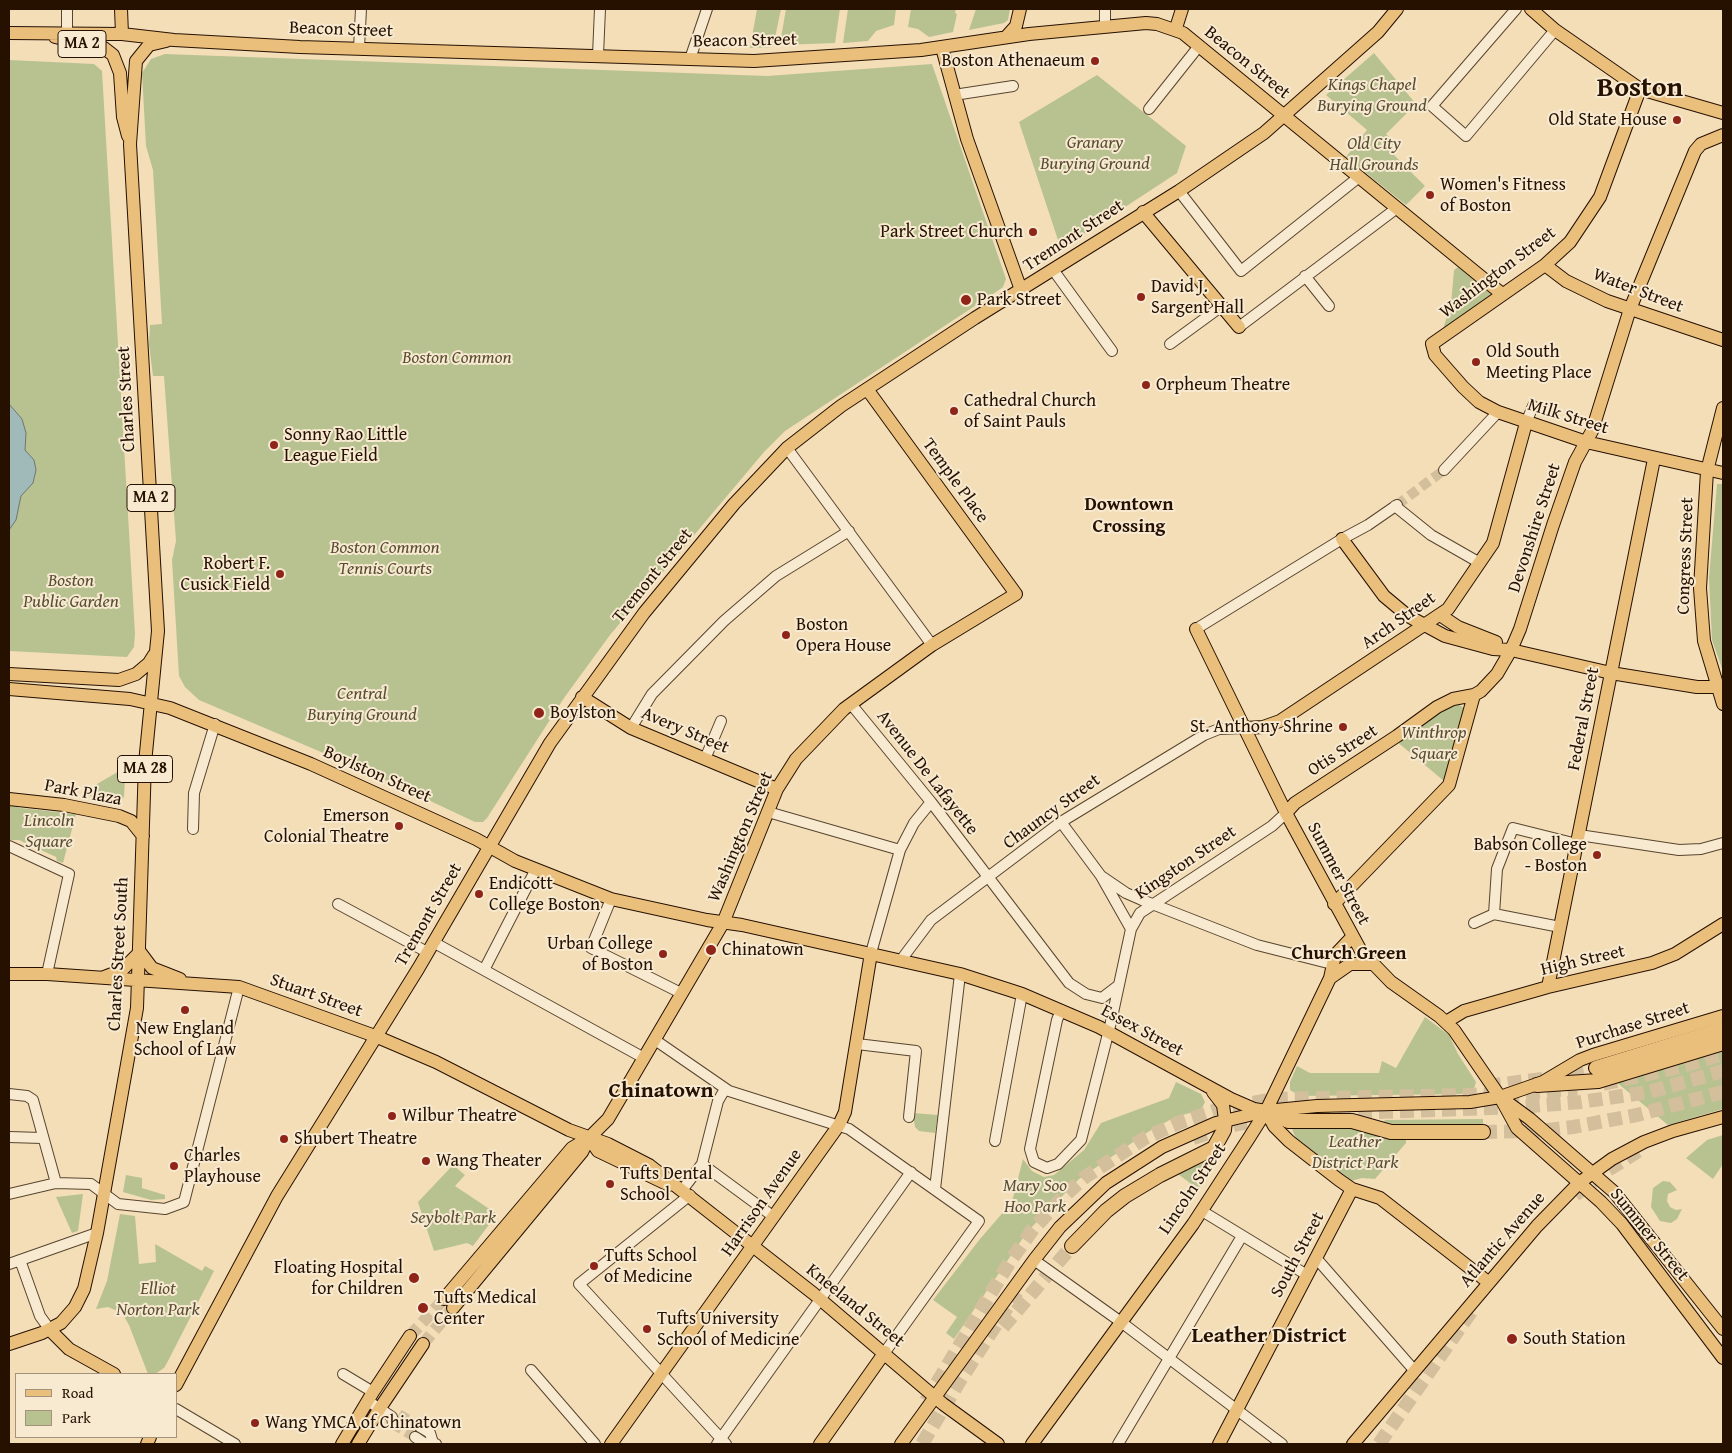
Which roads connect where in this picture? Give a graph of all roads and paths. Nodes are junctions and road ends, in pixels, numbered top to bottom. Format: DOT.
graph roads {
  1 [pos="67,9"];
  2 [pos="121,9"];
  3 [pos="360,9"];
  4 [pos="600,9"];
  5 [pos="707,9"];
  6 [pos="1020,9"];
  7 [pos="1106,9"];
  8 [pos="1182,9"];
  9 [pos="1397,9"];
  10 [pos="1516,9"];
  11 [pos="1531,9"];
  12 [pos="1105,27"];
  13 [pos="1176,28"];
  14 [pos="1555,30"];
  15 [pos="67,32"];
  16 [pos="9,33"];
  17 [pos="42,34"];
  18 [pos="122,34"];
  19 [pos="1007,36"];
  20 [pos="174,40"];
  21 [pos="1199,46"];
  22 [pos="359,48"];
  23 [pos="942,48"];
  24 [pos="598,55"];
  25 [pos="690,60"];
  26 [pos="116,61"];
  27 [pos="136,61"];
  28 [pos="1013,86"];
  29 [pos="1640,89"];
  30 [pos="954,95"];
  31 [pos="1149,109"];
  32 [pos="1723,113"];
  33 [pos="1284,116"];
  34 [pos="1723,135"];
  35 [pos="130,144"];
  36 [pos="1359,177"];
  37 [pos="1179,191"];
  38 [pos="1397,208"];
  39 [pos="1143,212"];
  40 [pos="1544,265"];
  41 [pos="1054,271"];
  42 [pos="1305,276"];
  43 [pos="1021,290"];
  44 [pos="1502,294"];
  45 [pos="1222,306"];
  46 [pos="1329,306"];
  47 [pos="1630,309"];
  48 [pos="1239,327"];
  49 [pos="1723,340"];
  50 [pos="1170,344"];
  51 [pos="1432,344"];
  52 [pos="1112,351"];
  53 [pos="867,389"];
  54 [pos="1533,406"];
  55 [pos="1723,408"];
  56 [pos="1498,412"];
  57 [pos="1526,423"];
  58 [pos="1586,442"];
  59 [pos="787,448"];
  60 [pos="1654,459"];
  61 [pos="1444,470"];
  62 [pos="1708,471"];
  63 [pos="1723,473"];
  64 [pos="849,531"];
  65 [pos="1342,539"];
  66 [pos="1480,563"];
  67 [pos="1016,594"];
  68 [pos="1440,615"];
  69 [pos="1423,624"];
  70 [pos="1196,629"];
  71 [pos="932,646"];
  72 [pos="1511,650"];
  73 [pos="155,652"];
  74 [pos="1611,673"];
  75 [pos="9,674"];
  76 [pos="1720,687"];
  77 [pos="9,689"];
  78 [pos="1474,695"];
  79 [pos="582,697"];
  80 [pos="150,703"];
  81 [pos="851,704"];
  82 [pos="1723,704"];
  83 [pos="721,721"];
  84 [pos="215,724"];
  85 [pos="631,728"];
  86 [pos="1245,728"];
  87 [pos="706,758"];
  88 [pos="777,789"];
  89 [pos="9,799"];
  90 [pos="931,802"];
  91 [pos="768,812"];
  92 [pos="1286,813"];
  93 [pos="1061,822"];
  94 [pos="193,829"];
  95 [pos="143,836"];
  96 [pos="1578,839"];
  97 [pos="1723,844"];
  98 [pos="9,846"];
  99 [pos="489,846"];
  100 [pos="900,850"];
  101 [pos="536,870"];
  102 [pos="1101,876"];
  103 [pos="988,878"];
  104 [pos="611,899"];
  105 [pos="338,904"];
  106 [pos="1152,904"];
  107 [pos="1334,904"];
  108 [pos="1494,914"];
  109 [pos="723,923"];
  110 [pos="1474,923"];
  111 [pos="1723,924"];
  112 [pos="1560,927"];
  113 [pos="1131,929"];
  114 [pos="1352,937"];
  115 [pos="430,947"];
  116 [pos="140,952"];
  117 [pos="871,953"];
  118 [pos="901,960"];
  119 [pos="1332,964"];
  120 [pos="1371,964"];
  121 [pos="484,970"];
  122 [pos="9,974"];
  123 [pos="47,974"];
  124 [pos="960,974"];
  125 [pos="1330,978"];
  126 [pos="90,979"];
  127 [pos="138,981"];
  128 [pos="194,984"];
  129 [pos="1119,985"];
  130 [pos="239,987"];
  131 [pos="1548,987"];
  132 [pos="681,993"];
  133 [pos="1022,994"];
  134 [pos="1061,1010"];
  135 [pos="1723,1016"];
  136 [pos="1446,1022"];
  137 [pos="1723,1029"];
  138 [pos="1108,1032"];
  139 [pos="375,1036"];
  140 [pos="655,1040"];
  141 [pos="1723,1043"];
  142 [pos="857,1044"];
  143 [pos="644,1058"];
  144 [pos="1596,1068"];
  145 [pos="1536,1085"];
  146 [pos="1207,1087"];
  147 [pos="725,1089"];
  148 [pos="9,1094"];
  149 [pos="1500,1097"];
  150 [pos="1266,1111"];
  151 [pos="1723,1116"];
  152 [pos="910,1117"];
  153 [pos="1226,1120"];
  154 [pos="839,1125"];
  155 [pos="1483,1132"];
  156 [pos="9,1137"];
  157 [pos="42,1138"];
  158 [pos="589,1138"];
  159 [pos="995,1141"];
  160 [pos="702,1164"];
  161 [pos="911,1172"];
  162 [pos="1592,1173"];
  163 [pos="56,1183"];
  164 [pos="1579,1183"];
  165 [pos="935,1189"];
  166 [pos="1352,1189"];
  167 [pos="686,1192"];
  168 [pos="104,1193"];
  169 [pos="9,1194"];
  170 [pos="1202,1211"];
  171 [pos="774,1217"];
  172 [pos="98,1233"];
  173 [pos="1242,1236"];
  174 [pos="753,1246"];
  175 [pos="1072,1246"];
  176 [pos="1316,1258"];
  177 [pos="20,1260"];
  178 [pos="1034,1260"];
  179 [pos="9,1264"];
  180 [pos="1307,1274"];
  181 [pos="1488,1282"];
  182 [pos="821,1299"];
  183 [pos="448,1303"];
  184 [pos="1120,1322"];
  185 [pos="1723,1329"];
  186 [pos="50,1330"];
  187 [pos="410,1336"];
  188 [pos="9,1344"];
  189 [pos="423,1344"];
  190 [pos="885,1352"];
  191 [pos="1723,1358"];
  192 [pos="1168,1359"];
  193 [pos="531,1370"];
  194 [pos="1414,1370"];
  195 [pos="112,1373"];
  196 [pos="343,1374"];
  197 [pos="661,1375"];
  198 [pos="178,1381"];
  199 [pos="370,1396"];
  200 [pos="935,1397"];
  201 [pos="380,1408"];
  202 [pos="178,1410"];
  203 [pos="1237,1410"];
  204 [pos="395,1418"];
  205 [pos="420,1428"];
  206 [pos="415,1437"];
  207 [pos="722,1442"];
  208 [pos="235,1444"];
  209 [pos="342,1444"];
  210 [pos="358,1444"];
  211 [pos="434,1444"];
  212 [pos="594,1444"];
  213 [pos="611,1444"];
  214 [pos="820,1444"];
  215 [pos="901,1444"];
  216 [pos="998,1444"];
  217 [pos="1032,1444"];
  218 [pos="1118,1444"];
  219 [pos="1219,1444"];
  220 [pos="1282,1444"];
  221 [pos="1353,1444"];
  1 -- 15 [label="street"];
  2 -- 18 [label="main road"];
  3 -- 22 [label="street"];
  4 -- 24 [label="street"];
  5 -- 25 [label="street"];
  6 -- 19 [label="main road"];
  7 -- 12 [label="street"];
  8 -- 13 [label="main road"];
  9 -- 33 [label="main road, Tremont Street"];
  10 -- 14 [label="street"];
  11 -- 14 [label="main road"];
  12 -- 13 [label="main road, Beacon Street"];
  12 -- 19 [label="main road, Beacon Street"];
  13 -- 21 [label="main road, Beacon Street"];
  14 -- 29 [label="main road"];
  15 -- 17 [label="main road, Beacon Street"];
  15 -- 18 [label="main road, Beacon Street"];
  16 -- 17 [label="main road, Beacon Street / MA 2"];
  17 -- 26 [label="main road, Beacon Street / MA 2"];
  18 -- 20 [label="main road, Beacon Street"];
  19 -- 23 [label="main road, Beacon Street"];
  20 -- 22 [label="main road, Beacon Street"];
  20 -- 27 [label="main road, Beacon Street"];
  21 -- 31 [label="street"];
  21 -- 33 [label="main road, Beacon Street"];
  22 -- 24 [label="main road, Beacon Street"];
  23 -- 25 [label="main road, Beacon Street"];
  23 -- 30 [label="main road"];
  24 -- 25 [label="main road, Beacon Street"];
  26 -- 35 [label="main road, Charles Street / MA 2"];
  27 -- 35 [label="main road, Charles Street"];
  28 -- 30 [label="street"];
  29 -- 32 [label="main road"];
  29 -- 40 [label="main road, Washington Street"];
  30 -- 43 [label="main road"];
  33 -- 36 [label="main road, Beacon Street"];
  33 -- 37 [label="main road, Tremont Street"];
  34 -- 47 [label="main road, Devonshire Street"];
  35 -- 73 [label="main road, Charles Street / MA 2"];
  36 -- 37 [label="street"];
  36 -- 38 [label="main road, Beacon Street"];
  37 -- 39 [label="main road, Tremont Street"];
  38 -- 42 [label="street"];
  38 -- 44 [label="main road, Beacon Street"];
  39 -- 41 [label="main road, Tremont Street"];
  39 -- 45 [label="main road"];
  40 -- 44 [label="main road, Washington Street"];
  40 -- 47 [label="main road, Water Street"];
  41 -- 43 [label="main road, Tremont Street"];
  41 -- 52 [label="street"];
  42 -- 46 [label="street"];
  42 -- 48 [label="street"];
  43 -- 53 [label="main road, Tremont Street"];
  44 -- 51 [label="main road, Washington Street"];
  45 -- 48 [label="main road"];
  45 -- 50 [label="street"];
  47 -- 49 [label="main road, Water Street"];
  47 -- 58 [label="main road, Devonshire Street"];
  51 -- 56 [label="main road, Milk Street"];
  53 -- 59 [label="main road, Tremont Street"];
  53 -- 67 [label="main road, Temple Place"];
  54 -- 57 [label="street"];
  55 -- 62 [label="main road, Congress Street"];
  56 -- 57 [label="main road, Milk Street"];
  56 -- 61 [label="street"];
  57 -- 58 [label="main road, Milk Street"];
  57 -- 66 [label="main road, Arch Street"];
  58 -- 60 [label="main road, Milk Street"];
  58 -- 72 [label="main road, Devonshire Street"];
  59 -- 64 [label="street"];
  59 -- 79 [label="main road, Tremont Street"];
  60 -- 62 [label="main road, Milk Street"];
  60 -- 74 [label="main road, Federal Street"];
  62 -- 63 [label="main road, Milk Street"];
  62 -- 76 [label="main road, Congress Street"];
  64 -- 71 [label="street"];
  64 -- 85 [label="street"];
  65 -- 66 [label="street"];
  65 -- 69 [label="main road"];
  65 -- 70 [label="street"];
  66 -- 68 [label="main road, Arch Street"];
  67 -- 71 [label="main road, Washington Street"];
  68 -- 69 [label="main road, Arch Street"];
  68 -- 72 [label="main road"];
  69 -- 72 [label="main road"];
  69 -- 86 [label="main road, Arch Street"];
  70 -- 86 [label="main road, Summer Street"];
  71 -- 81 [label="main road, Washington Street"];
  72 -- 74 [label="main road"];
  72 -- 78 [label="main road, Devonshire Street"];
  73 -- 75 [label="main road"];
  73 -- 80 [label="main road, Charles Street South / MA 28"];
  74 -- 76 [label="main road"];
  74 -- 96 [label="main road, Federal Street"];
  76 -- 82 [label="main road, Congress Street"];
  77 -- 80 [label="main road, Boylston Street"];
  78 -- 92 [label="main road, Otis Street"];
  78 -- 107 [label="main road"];
  79 -- 85 [label="main road, Avery Street"];
  79 -- 99 [label="main road, Tremont Street"];
  80 -- 84 [label="main road, Boylston Street"];
  80 -- 95 [label="main road, Charles Street South / MA 28"];
  81 -- 88 [label="main road, Washington Street"];
  81 -- 90 [label="street, Avenue De Lafayette"];
  83 -- 87 [label="street"];
  84 -- 94 [label="street"];
  84 -- 99 [label="main road, Boylston Street"];
  85 -- 87 [label="main road, Avery Street"];
  86 -- 92 [label="main road, Summer Street"];
  86 -- 93 [label="street, Chauncy Street"];
  87 -- 88 [label="main road, Avery Street"];
  88 -- 91 [label="main road, Washington Street"];
  89 -- 95 [label="main road, Park Plaza"];
  90 -- 100 [label="street"];
  90 -- 103 [label="street, Avenue De Lafayette"];
  91 -- 100 [label="street"];
  91 -- 109 [label="main road, Washington Street"];
  92 -- 106 [label="street, Kingston Street"];
  92 -- 107 [label="main road, Summer Street"];
  93 -- 102 [label="street"];
  93 -- 103 [label="street, Chauncy Street"];
  95 -- 116 [label="main road, Charles Street South / MA 28"];
  96 -- 97 [label="street"];
  96 -- 108 [label="street"];
  96 -- 112 [label="main road, Federal Street"];
  98 -- 123 [label="street"];
  99 -- 101 [label="main road, Boylston Street"];
  99 -- 115 [label="main road, Tremont Street"];
  100 -- 117 [label="street"];
  101 -- 104 [label="main road, Boylston Street"];
  101 -- 121 [label="street"];
  102 -- 106 [label="street"];
  102 -- 113 [label="street"];
  103 -- 118 [label="street, Chauncy Street"];
  103 -- 129 [label="street, Avenue De Lafayette"];
  104 -- 109 [label="main road, Boylston Street"];
  104 -- 132 [label="street"];
  105 -- 115 [label="street"];
  106 -- 113 [label="street, Kingston Street"];
  106 -- 119 [label="street"];
  107 -- 114 [label="main road, Summer Street"];
  108 -- 110 [label="street"];
  108 -- 112 [label="street"];
  109 -- 117 [label="main road, Essex Street"];
  109 -- 132 [label="main road, Washington Street"];
  111 -- 131 [label="main road, High Street"];
  112 -- 131 [label="main road, Federal Street"];
  113 -- 129 [label="street, Kingston Street"];
  114 -- 119 [label="main road, Lincoln Street"];
  114 -- 120 [label="main road, Summer Street"];
  115 -- 121 [label="street"];
  115 -- 139 [label="main road, Tremont Street"];
  116 -- 126 [label="main road"];
  116 -- 127 [label="main road, Charles Street South"];
  116 -- 128 [label="main road"];
  117 -- 118 [label="main road, Essex Street"];
  117 -- 142 [label="main road, Harrison Avenue"];
  118 -- 124 [label="main road, Essex Street"];
  119 -- 125 [label="main road, Lincoln Street"];
  120 -- 125 [label="main road"];
  120 -- 136 [label="main road, Summer Street"];
  121 -- 143 [label="street"];
  122 -- 123 [label="main road, Stuart Street"];
  123 -- 126 [label="main road, Stuart Street"];
  124 -- 133 [label="main road, Essex Street"];
  124 -- 165 [label="street"];
  125 -- 150 [label="main road, Lincoln Street"];
  126 -- 127 [label="main road, Stuart Street"];
  127 -- 128 [label="main road, Stuart Street"];
  127 -- 168 [label="main road, Charles Street South"];
  128 -- 130 [label="main road, Stuart Street"];
  129 -- 138 [label="street, Kingston Street"];
  130 -- 139 [label="main road, Stuart Street"];
  130 -- 168 [label="street"];
  131 -- 136 [label="main road, High Street"];
  132 -- 140 [label="main road, Washington Street"];
  133 -- 134 [label="main road, Essex Street"];
  133 -- 159 [label="street"];
  134 -- 138 [label="main road, Essex Street"];
  134 -- 138 [label="street, Kingston Street"];
  135 -- 145 [label="main road, Purchase Street"];
  136 -- 149 [label="main road, Summer Street"];
  137 -- 144 [label="highway"];
  138 -- 146 [label="main road, Essex Street"];
  139 -- 158 [label="main road, Stuart Street"];
  139 -- 198 [label="main road, Tremont Street"];
  140 -- 143 [label="main road, Washington Street"];
  140 -- 147 [label="street"];
  141 -- 145 [label="highway"];
  142 -- 152 [label="street"];
  142 -- 154 [label="main road, Harrison Avenue"];
  143 -- 158 [label="main road, Washington Street"];
  145 -- 149 [label="main road, Purchase Street"];
  146 -- 150 [label="main road, Essex Street"];
  146 -- 153 [label="main road"];
  147 -- 154 [label="street"];
  147 -- 160 [label="street"];
  148 -- 157 [label="street"];
  149 -- 150 [label="main road, Purchase Street"];
  149 -- 162 [label="main road, Summer Street"];
  149 -- 164 [label="main road, Summer Street"];
  150 -- 153 [label="main road"];
  150 -- 155 [label="highway"];
  150 -- 166 [label="main road"];
  150 -- 170 [label="main road, Lincoln Street"];
  151 -- 162 [label="main road, Atlantic Avenue"];
  153 -- 175 [label="highway"];
  153 -- 178 [label="main road"];
  154 -- 161 [label="street"];
  154 -- 171 [label="main road, Harrison Avenue"];
  156 -- 157 [label="street"];
  157 -- 163 [label="street"];
  158 -- 167 [label="main road, Kneeland Street"];
  158 -- 183 [label="main road, Washington Street"];
  160 -- 167 [label="street"];
  160 -- 171 [label="street"];
  161 -- 165 [label="street"];
  161 -- 182 [label="street"];
  162 -- 164 [label="main road, Atlantic Avenue"];
  162 -- 185 [label="main road, Summer Street"];
  163 -- 168 [label="street"];
  163 -- 169 [label="street"];
  164 -- 181 [label="main road, Atlantic Avenue"];
  164 -- 191 [label="main road, Summer Street"];
  165 -- 190 [label="street"];
  166 -- 176 [label="main road, South Street"];
  166 -- 181 [label="main road"];
  167 -- 174 [label="main road, Kneeland Street"];
  167 -- 197 [label="street"];
  168 -- 172 [label="main road, Charles Street South"];
  170 -- 173 [label="street"];
  170 -- 184 [label="main road, Lincoln Street"];
  171 -- 174 [label="main road, Harrison Avenue"];
  172 -- 177 [label="street"];
  172 -- 186 [label="main road, Charles Street South"];
  173 -- 180 [label="street"];
  173 -- 192 [label="street"];
  174 -- 182 [label="main road, Kneeland Street"];
  174 -- 197 [label="main road, Harrison Avenue"];
  176 -- 180 [label="main road, South Street"];
  176 -- 194 [label="street"];
  177 -- 179 [label="street"];
  177 -- 186 [label="street"];
  178 -- 184 [label="street"];
  178 -- 200 [label="main road"];
  180 -- 203 [label="main road, South Street"];
  181 -- 194 [label="main road, Atlantic Avenue"];
  182 -- 190 [label="main road, Kneeland Street"];
  182 -- 207 [label="street"];
  184 -- 192 [label="street"];
  184 -- 217 [label="main road, Lincoln Street"];
  186 -- 188 [label="main road"];
  186 -- 195 [label="main road"];
  187 -- 199 [label="main road"];
  189 -- 201 [label="main road"];
  190 -- 200 [label="main road, Kneeland Street"];
  190 -- 214 [label="main road"];
  192 -- 203 [label="street"];
  192 -- 218 [label="street"];
  193 -- 212 [label="street"];
  194 -- 221 [label="main road, Atlantic Avenue"];
  196 -- 199 [label="street"];
  197 -- 207 [label="street"];
  197 -- 213 [label="main road, Harrison Avenue"];
  199 -- 201 [label="street"];
  199 -- 209 [label="main road"];
  200 -- 215 [label="main road"];
  200 -- 216 [label="main road, Kneeland Street"];
  201 -- 204 [label="street"];
  201 -- 210 [label="main road"];
  202 -- 208 [label="street"];
  203 -- 219 [label="main road, South Street"];
  203 -- 220 [label="street"];
  205 -- 211 [label="street"];
  206 -- 211 [label="street"];
}
